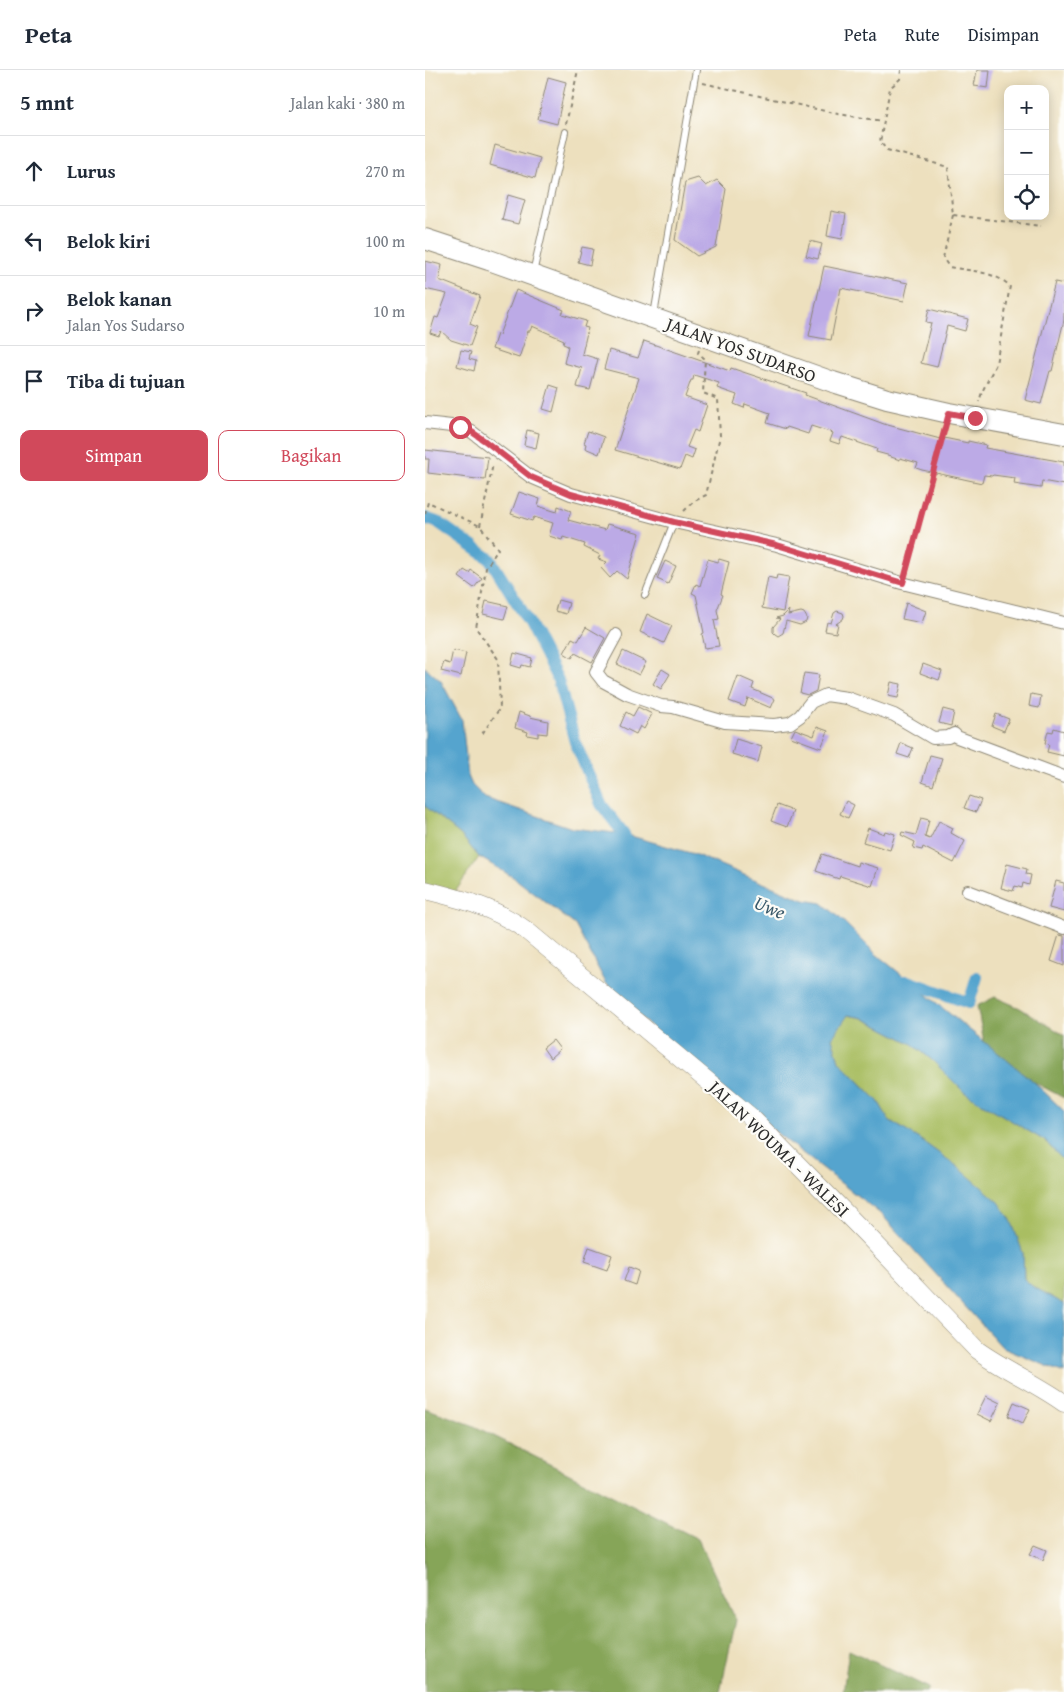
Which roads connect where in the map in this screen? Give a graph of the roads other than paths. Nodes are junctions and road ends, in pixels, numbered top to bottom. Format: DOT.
graph roads {
  1 [pos="696,70"];
  2 [pos="565,132"];
  3 [pos="425,239"];
  4 [pos="532,276"];
  5 [pos="653,318"];
  6 [pos="425,423"];
  7 [pos="1064,434"];
  8 [pos="674,522"];
  9 [pos="645,595"];
  10 [pos="1064,623"];
  11 [pos="616,635"];
  12 [pos="1064,777"];
  13 [pos="425,890"];
  14 [pos="968,891"];
  15 [pos="1064,928"];
  16 [pos="1064,1402"];
  1 -- 5 [label="lane"];
  2 -- 4 [label="lane"];
  3 -- 4 [label="main road, JALAN YOS SUDARSO"];
  4 -- 5 [label="main road, JALAN YOS SUDARSO"];
  5 -- 7 [label="main road, JALAN YOS SUDARSO"];
  6 -- 8 [label="street"];
  8 -- 9 [label="lane"];
  8 -- 10 [label="street"];
  11 -- 12 [label="street"];
  13 -- 16 [label="street, JALAN WOUMA - WALESI"];
  14 -- 15 [label="street"];
}
